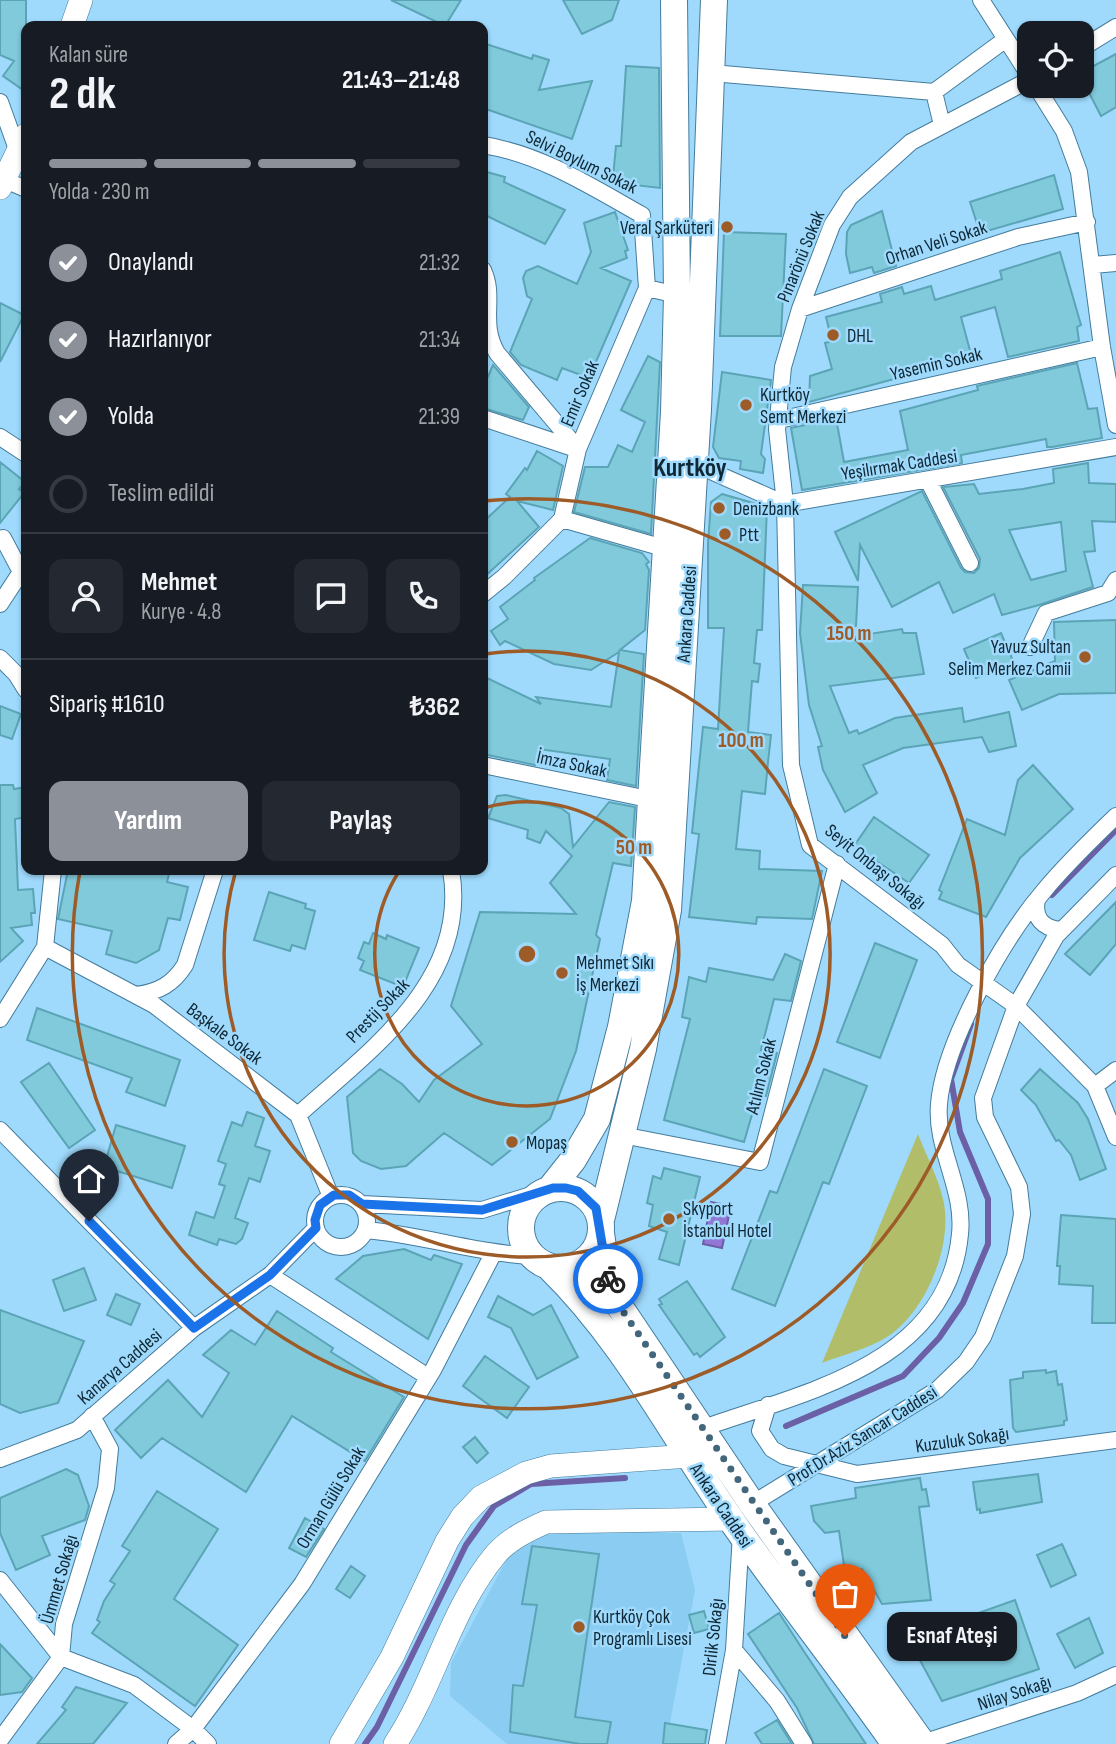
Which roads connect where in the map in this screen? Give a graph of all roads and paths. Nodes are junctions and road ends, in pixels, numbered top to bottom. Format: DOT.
graph roads {
  1 [pos="69,0"];
  2 [pos="81,0"];
  3 [pos="674,0"];
  4 [pos="714,0"];
  5 [pos="981,0"];
  6 [pos="70,21"];
  7 [pos="72,21"];
  8 [pos="1116,27"];
  9 [pos="1006,39"];
  10 [pos="1094,41"];
  11 [pos="1017,56"];
  12 [pos="712,73"];
  13 [pos="1017,86"];
  14 [pos="934,92"];
  15 [pos="1043,98"];
  16 [pos="0,102"];
  17 [pos="942,125"];
  18 [pos="21,142"];
  19 [pos="488,146"];
  20 [pos="21,148"];
  21 [pos="10,186"];
  22 [pos="659,213"];
  23 [pos="1087,222"];
  24 [pos="1116,263"];
  25 [pos="1093,265"];
  26 [pos="647,288"];
  27 [pos="488,294"];
  28 [pos="677,295"];
  29 [pos="800,309"];
  30 [pos="488,337"];
  31 [pos="488,337"];
  32 [pos="1101,347"];
  33 [pos="488,420"];
  34 [pos="779,420"];
  35 [pos="1116,425"];
  36 [pos="0,437"];
  37 [pos="1116,447"];
  38 [pos="578,450"];
  39 [pos="21,451"];
  40 [pos="695,464"];
  41 [pos="928,480"];
  42 [pos="785,503"];
  43 [pos="562,519"];
  44 [pos="3,538"];
  45 [pos="667,549"];
  46 [pos="970,563"];
  47 [pos="21,567"];
  48 [pos="21,576"];
  49 [pos="1116,580"];
  50 [pos="488,590"];
  51 [pos="0,604"];
  52 [pos="1030,648"];
  53 [pos="0,658"];
  54 [pos="21,682"];
  55 [pos="488,766"];
  56 [pos="653,800"];
  57 [pos="1116,816"];
  58 [pos="837,864"];
  59 [pos="53,875"];
  60 [pos="213,875"];
  61 [pos="451,875"];
  62 [pos="1116,875"];
  63 [pos="1037,900"];
  64 [pos="1060,930"];
  65 [pos="45,947"];
  66 [pos="984,982"];
  67 [pos="136,995"];
  68 [pos="1016,1006"];
  69 [pos="0,1019"];
  70 [pos="1116,1070"];
  71 [pos="1095,1086"];
  72 [pos="298,1115"];
  73 [pos="0,1130"];
  74 [pos="622,1135"];
  75 [pos="1116,1136"];
  76 [pos="546,1191"];
  77 [pos="331,1197"];
  78 [pos="362,1204"];
  79 [pos="601,1227"];
  80 [pos="316,1228"];
  81 [pos="366,1230"];
  82 [pos="493,1254"];
  83 [pos="541,1262"];
  84 [pos="270,1275"];
  85 [pos="194,1328"];
  86 [pos="428,1377"];
  87 [pos="768,1405"];
  88 [pos="92,1416"];
  89 [pos="703,1427"];
  90 [pos="1116,1440"];
  91 [pos="689,1456"];
  92 [pos="0,1459"];
  93 [pos="814,1466"];
  94 [pos="741,1519"];
  95 [pos="0,1580"];
  96 [pos="734,1650"];
  97 [pos="61,1657"];
  98 [pos="1116,1675"];
  99 [pos="193,1728"];
  100 [pos="0,1740"];
  101 [pos="922,1743"];
  102 [pos="176,1744"];
  103 [pos="208,1744"];
  104 [pos="341,1744"];
  105 [pos="395,1744"];
  106 [pos="717,1744"];
  107 [pos="804,1744"];
  108 [pos="895,1744"];
  1 -- 6 [label="street"];
  2 -- 7 [label="street"];
  3 -- 22 [label="main road, Ankara Caddesi"];
  4 -- 12 [label="main road, Ankara Caddesi"];
  5 -- 9 [label="street"];
  8 -- 10 [label="street"];
  9 -- 11 [label="street"];
  9 -- 14 [label="street"];
  12 -- 14 [label="street"];
  12 -- 40 [label="main road, Ankara Caddesi"];
  13 -- 17 [label="street, Pınarönü Sokak"];
  14 -- 17 [label="street"];
  15 -- 23 [label="street"];
  16 -- 18 [label="street"];
  17 -- 29 [label="street, Pınarönü Sokak"];
  19 -- 22 [label="street, Selvi Boylum Sokak"];
  20 -- 21 [label="street"];
  22 -- 26 [label="street, Selvi Boylum Sokak"];
  22 -- 28 [label="main road, Ankara Caddesi"];
  23 -- 25 [label="street"];
  23 -- 29 [label="street, Orhan Veli Sokak"];
  24 -- 25 [label="street"];
  25 -- 32 [label="street"];
  26 -- 28 [label="street"];
  26 -- 38 [label="street, Emir Sokak"];
  27 -- 30 [label="street"];
  28 -- 45 [label="main road, Ankara Caddesi"];
  29 -- 34 [label="street, Pınarönü Sokak"];
  31 -- 38 [label="street"];
  32 -- 34 [label="street, Yasemin Sokak"];
  32 -- 35 [label="street"];
  33 -- 38 [label="street"];
  34 -- 42 [label="street, Pınarönü Sokak"];
  36 -- 39 [label="street"];
  37 -- 41 [label="street, Yeşilırmak Caddesi"];
  38 -- 43 [label="street, Emir Sokak"];
  40 -- 42 [label="street"];
  40 -- 74 [label="main road, Ankara Caddesi"];
  41 -- 42 [label="street, Yeşilırmak Caddesi"];
  41 -- 46 [label="street"];
  42 -- 58 [label="street, Seyit Onbaşı Sokağı"];
  43 -- 45 [label="street"];
  43 -- 50 [label="street"];
  44 -- 47 [label="street"];
  45 -- 56 [label="main road, Ankara Caddesi"];
  48 -- 51 [label="street"];
  49 -- 52 [label="street"];
  53 -- 54 [label="street"];
  55 -- 56 [label="street, İmza Sokak"];
  56 -- 76 [label="main road, Ankara Caddesi"];
  57 -- 63 [label="street"];
  58 -- 66 [label="street, Seyit Onbaşı Sokağı"];
  58 -- 74 [label="street, Atılım Sokak"];
  59 -- 65 [label="street"];
  60 -- 67 [label="street"];
  61 -- 72 [label="street, Prestij Sokak"];
  62 -- 64 [label="street, Prof.Dr.Aziz Sancar Caddesi"];
  63 -- 64 [label="street"];
  63 -- 66 [label="street"];
  64 -- 68 [label="street, Prof.Dr.Aziz Sancar Caddesi"];
  65 -- 67 [label="street, Başkale Sokak"];
  65 -- 69 [label="street"];
  66 -- 68 [label="street, Seyit Onbaşı Sokağı"];
  66 -- 87 [label="street"];
  67 -- 72 [label="street, Başkale Sokak"];
  68 -- 71 [label="street, Seyit Onbaşı Sokağı"];
  68 -- 93 [label="street, Prof.Dr.Aziz Sancar Caddesi"];
  70 -- 71 [label="street"];
  71 -- 75 [label="street, Seyit Onbaşı Sokağı"];
  72 -- 77 [label="street"];
  73 -- 85 [label="street"];
  74 -- 79 [label="main road, Ankara Caddesi"];
  76 -- 78 [label="street"];
  76 -- 79 [label="main road"];
  76 -- 83 [label="main road"];
  77 -- 78 [label="street"];
  77 -- 80 [label="street"];
  78 -- 81 [label="street"];
  79 -- 83 [label="main road"];
  79 -- 89 [label="main road, Ankara Caddesi"];
  80 -- 81 [label="street"];
  80 -- 84 [label="street, Kanarya Caddesi"];
  81 -- 82 [label="street"];
  82 -- 83 [label="street"];
  82 -- 86 [label="street, Orman Gülü Sokak"];
  83 -- 91 [label="main road, Ankara Caddesi"];
  84 -- 85 [label="street, Kanarya Caddesi"];
  84 -- 86 [label="street"];
  85 -- 88 [label="street, Kanarya Caddesi"];
  86 -- 99 [label="street, Orman Gülü Sokak"];
  87 -- 89 [label="street"];
  87 -- 93 [label="street, Kuzuluk Sokağı"];
  88 -- 92 [label="street, Kanarya Caddesi"];
  88 -- 97 [label="street, Ümmet Sokağı"];
  89 -- 94 [label="main road, Ankara Caddesi"];
  90 -- 93 [label="street, Kuzuluk Sokağı"];
  91 -- 94 [label="main road, Ankara Caddesi"];
  91 -- 104 [label="street"];
  93 -- 94 [label="street, Prof.Dr.Aziz Sancar Caddesi"];
  94 -- 96 [label="street, Dirlik Sokağı"];
  94 -- 101 [label="main road, Ankara Caddesi"];
  94 -- 105 [label="street"];
  94 -- 108 [label="main road, Ankara Caddesi"];
  95 -- 97 [label="street"];
  96 -- 106 [label="street, Dirlik Sokağı"];
  96 -- 107 [label="street"];
  97 -- 99 [label="street"];
  97 -- 100 [label="street"];
  98 -- 101 [label="street, Nilay Sokağı"];
  99 -- 102 [label="street, Orman Gülü Sokak"];
  99 -- 103 [label="street"];
}
